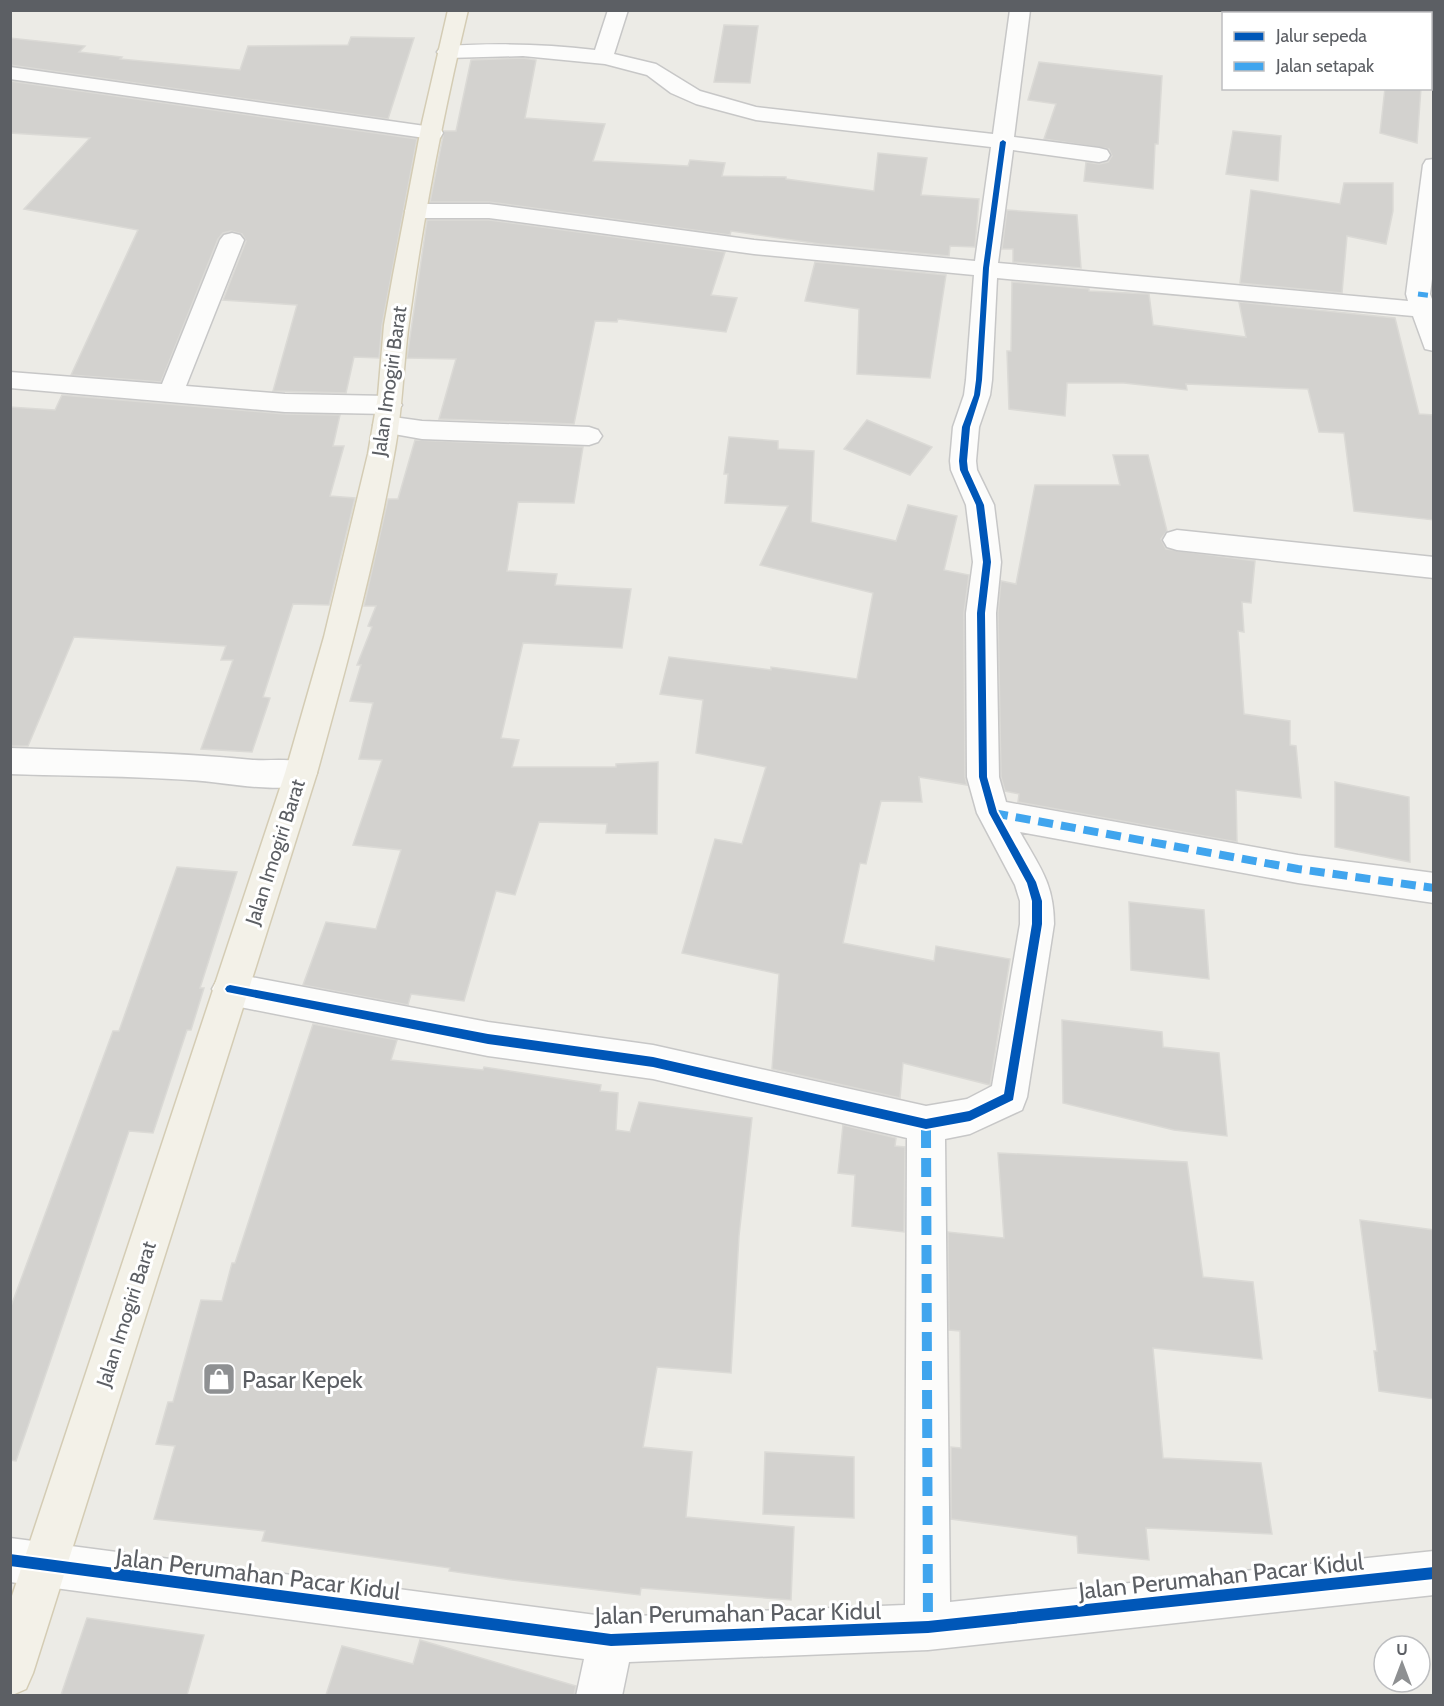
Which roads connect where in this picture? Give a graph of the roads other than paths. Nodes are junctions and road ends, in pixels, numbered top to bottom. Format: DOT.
graph roads {
  1 [pos="458,10"];
  2 [pos="618,10"];
  3 [pos="1020,10"];
  4 [pos="457,51"];
  5 [pos="602,58"];
  6 [pos="10,73"];
  7 [pos="432,133"];
  8 [pos="1002,142"];
  9 [pos="1099,155"];
  10 [pos="1434,165"];
  11 [pos="430,211"];
  12 [pos="232,240"];
  13 [pos="986,268"];
  14 [pos="1425,299"];
  15 [pos="1434,344"];
  16 [pos="10,380"];
  17 [pos="170,395"];
  18 [pos="387,415"];
  19 [pos="589,436"];
  20 [pos="1177,540"];
  21 [pos="1434,568"];
  22 [pos="10,760"];
  23 [pos="301,773"];
  24 [pos="993,813"];
  25 [pos="1434,888"];
  26 [pos="230,989"];
  27 [pos="926,1124"];
  28 [pos="28,1563"];
  29 [pos="1434,1573"];
  30 [pos="928,1627"];
  31 [pos="611,1640"];
  32 [pos="10,1673"];
  33 [pos="599,1695"];
  1 -- 4 [label="main road, Jalan Imogiri Barat"];
  2 -- 5 [label="street"];
  3 -- 8 [label="street"];
  4 -- 5 [label="street"];
  4 -- 7 [label="main road, Jalan Imogiri Barat"];
  5 -- 8 [label="street"];
  6 -- 7 [label="street"];
  7 -- 11 [label="main road, Jalan Imogiri Barat"];
  8 -- 9 [label="street"];
  8 -- 13 [label="street"];
  10 -- 14 [label="street"];
  11 -- 13 [label="street"];
  11 -- 18 [label="main road, Jalan Imogiri Barat"];
  12 -- 17 [label="street"];
  13 -- 14 [label="street"];
  13 -- 24 [label="street"];
  14 -- 15 [label="street"];
  16 -- 17 [label="street"];
  17 -- 18 [label="street"];
  18 -- 19 [label="street"];
  18 -- 23 [label="main road, Jalan Imogiri Barat"];
  20 -- 21 [label="street"];
  22 -- 23 [label="street"];
  23 -- 26 [label="main road, Jalan Imogiri Barat"];
  24 -- 25 [label="street"];
  24 -- 27 [label="street"];
  26 -- 27 [label="street"];
  26 -- 28 [label="main road, Jalan Imogiri Barat"];
  27 -- 30 [label="street"];
  28 -- 31 [label="street, Jalan Perumahan Pacar Kidul"];
  28 -- 32 [label="main road, Jalan Imogiri Barat"];
  29 -- 30 [label="street, Jalan Perumahan Pacar Kidul"];
  30 -- 31 [label="street, Jalan Perumahan Pacar Kidul"];
  31 -- 33 [label="street"];
}
